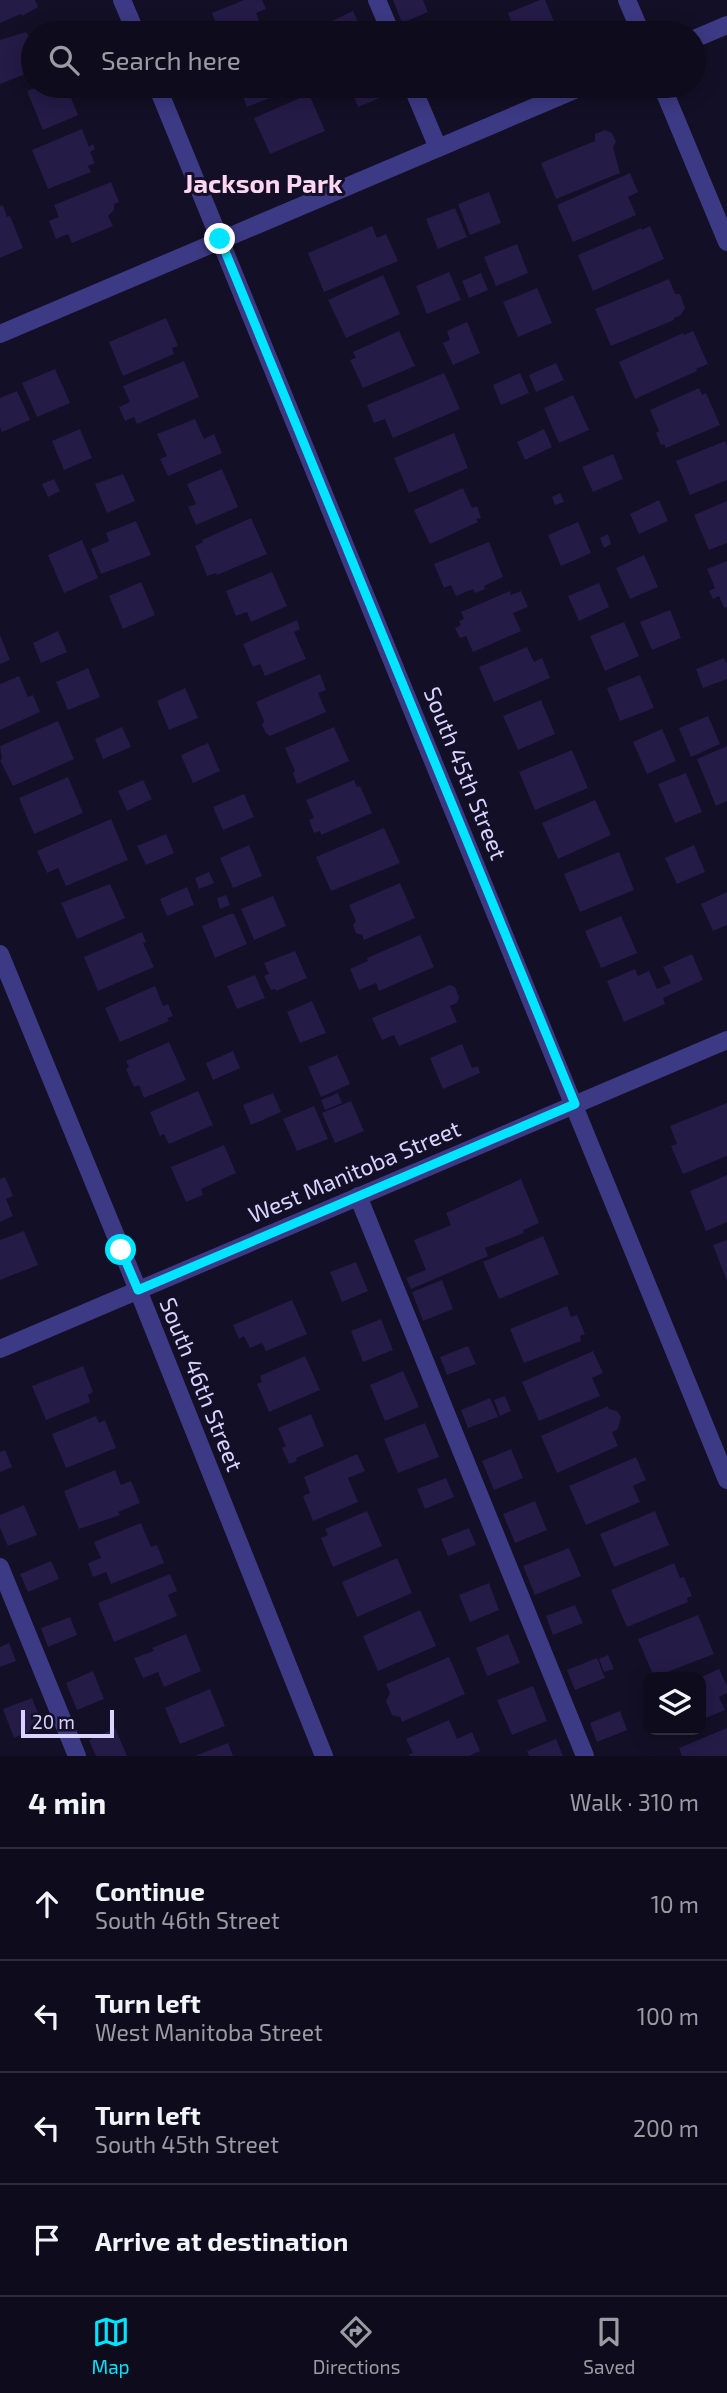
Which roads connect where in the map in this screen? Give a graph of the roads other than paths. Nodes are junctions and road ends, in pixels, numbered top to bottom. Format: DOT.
graph roads {
  1 [pos="122,0"];
  2 [pos="377,0"];
  3 [pos="627,0"];
  4 [pos="131,21"];
  5 [pos="386,21"];
  6 [pos="635,21"];
  7 [pos="727,25"];
  8 [pos="706,34"];
  9 [pos="162,98"];
  10 [pos="417,98"];
  11 [pos="556,98"];
  12 [pos="667,98"];
  13 [pos="438,148"];
  14 [pos="220,239"];
  15 [pos="727,242"];
  16 [pos="1,331"];
  17 [pos="0,954"];
  18 [pos="727,1040"];
  19 [pos="575,1104"];
  20 [pos="358,1196"];
  21 [pos="138,1290"];
  22 [pos="0,1349"];
  23 [pos="727,1480"];
  24 [pos="0,1567"];
  25 [pos="77,1756"];
  26 [pos="324,1756"];
  27 [pos="585,1756"];
  1 -- 4 [label="street"];
  2 -- 5 [label="street"];
  3 -- 6 [label="street"];
  7 -- 8 [label="street"];
  9 -- 14 [label="street, South 45th Street"];
  10 -- 13 [label="street"];
  11 -- 13 [label="street"];
  12 -- 15 [label="street"];
  13 -- 14 [label="street"];
  14 -- 16 [label="street"];
  14 -- 19 [label="street, South 45th Street"];
  17 -- 21 [label="street, South 46th Street"];
  18 -- 19 [label="street, West Manitoba Street"];
  19 -- 20 [label="street, West Manitoba Street"];
  19 -- 23 [label="street, South 45th Street"];
  20 -- 21 [label="street, West Manitoba Street"];
  20 -- 27 [label="street"];
  21 -- 22 [label="street, West Manitoba Street"];
  21 -- 26 [label="street, South 46th Street"];
  24 -- 25 [label="street"];
}
